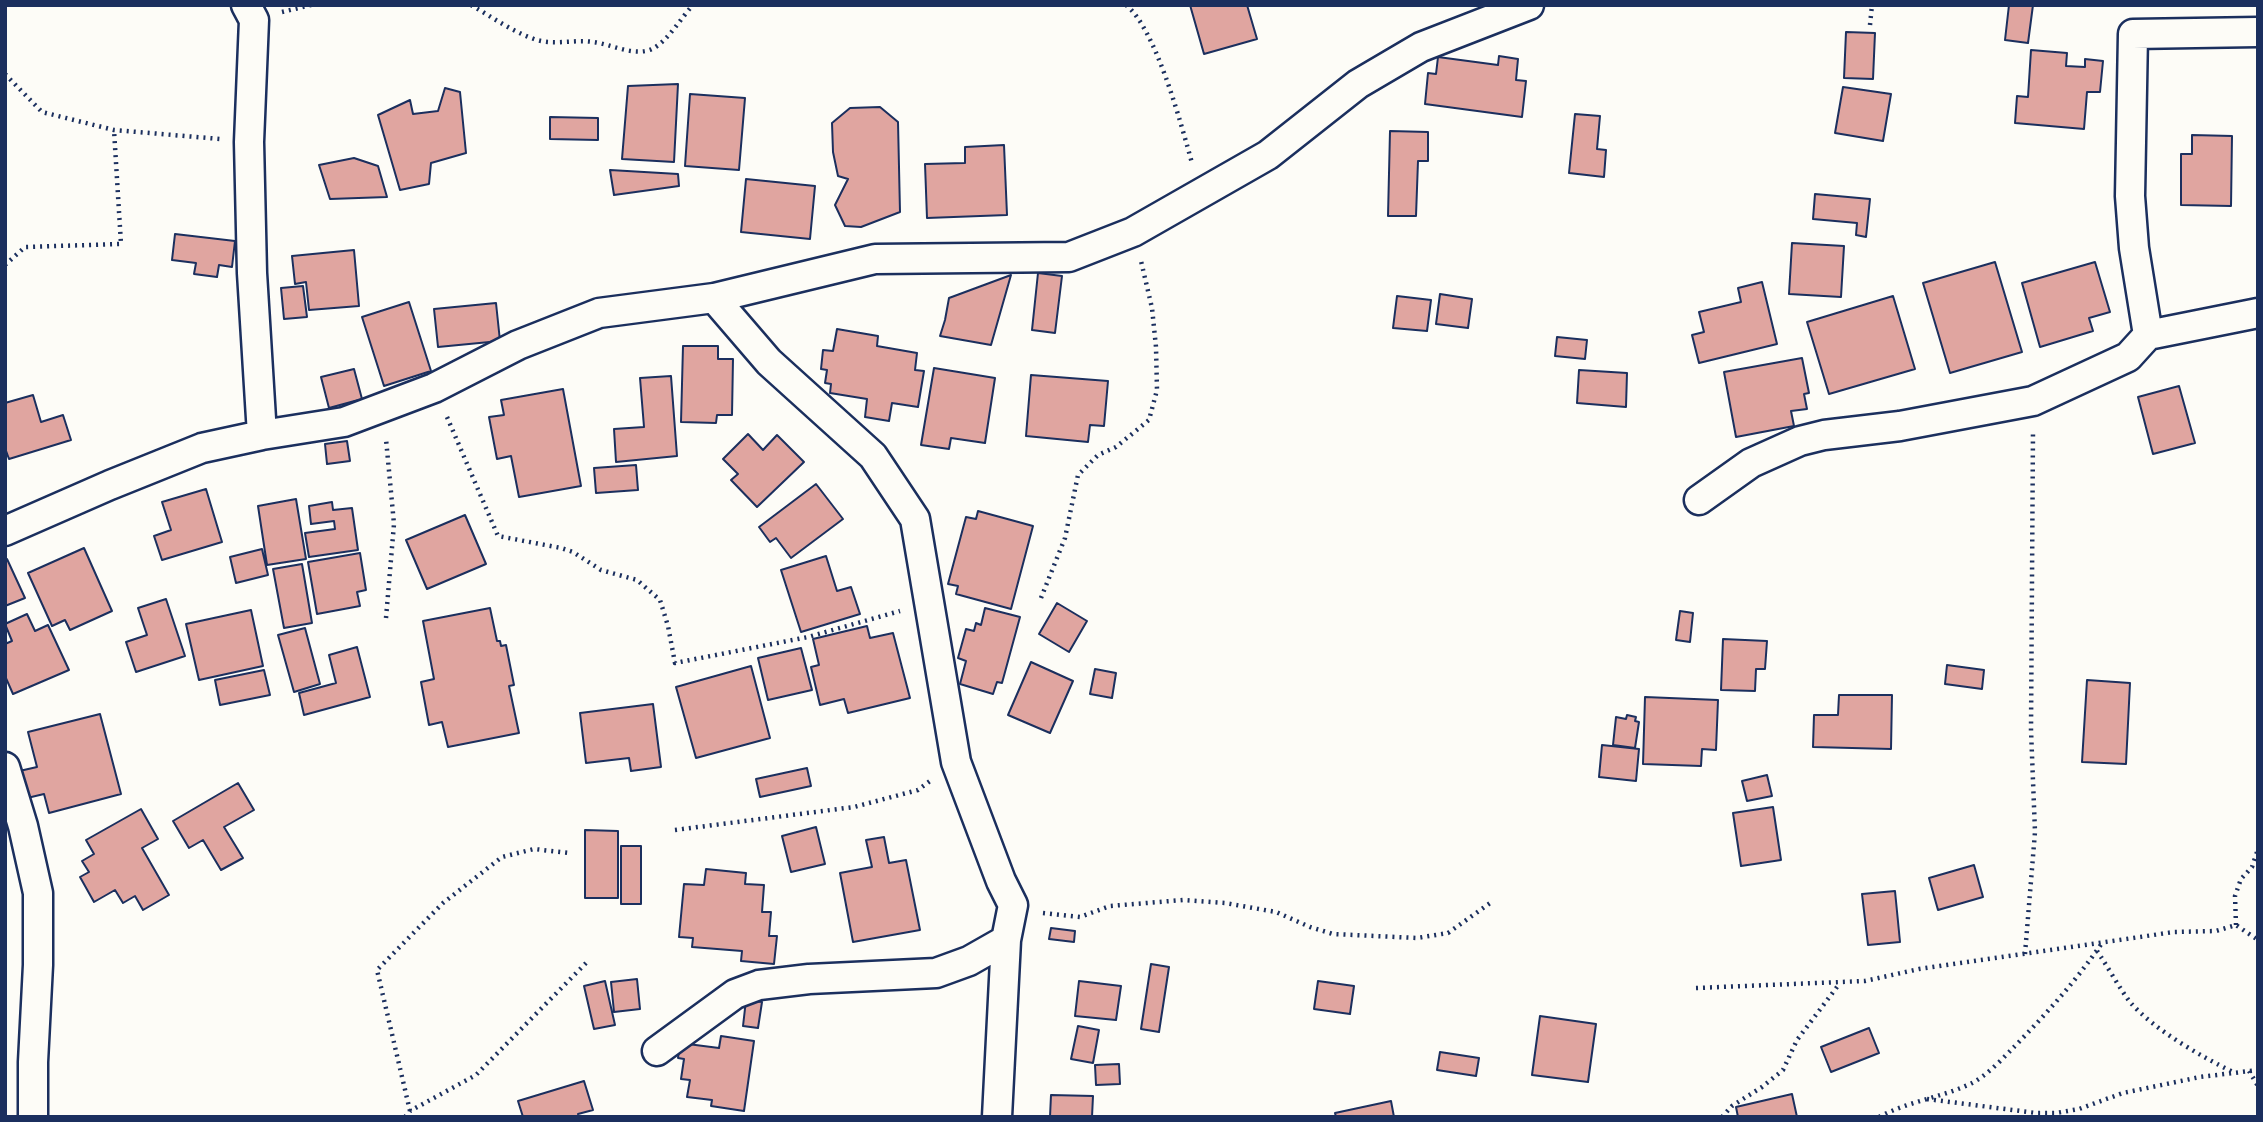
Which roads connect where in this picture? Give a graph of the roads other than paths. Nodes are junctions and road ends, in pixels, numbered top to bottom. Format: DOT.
graph roads {
  1 [pos="246,5"];
  2 [pos="1529,5"];
  3 [pos="2258,32"];
  4 [pos="714,298"];
  5 [pos="2258,313"];
  6 [pos="2148,335"];
  7 [pos="262,435"];
  8 [pos="1699,500"];
  9 [pos="5,531"];
  10 [pos="5,767"];
  11 [pos="1006,940"];
  12 [pos="657,1051"];
  13 [pos="33,1117"];
  14 [pos="997,1117"];
  1 -- 7 [label="street"];
  2 -- 4 [label="street"];
  3 -- 6 [label="street"];
  4 -- 7 [label="street"];
  4 -- 11 [label="street"];
  5 -- 6 [label="street"];
  6 -- 8 [label="street"];
  7 -- 9 [label="street"];
  10 -- 13 [label="street"];
  11 -- 12 [label="street"];
  11 -- 14 [label="street"];
}
